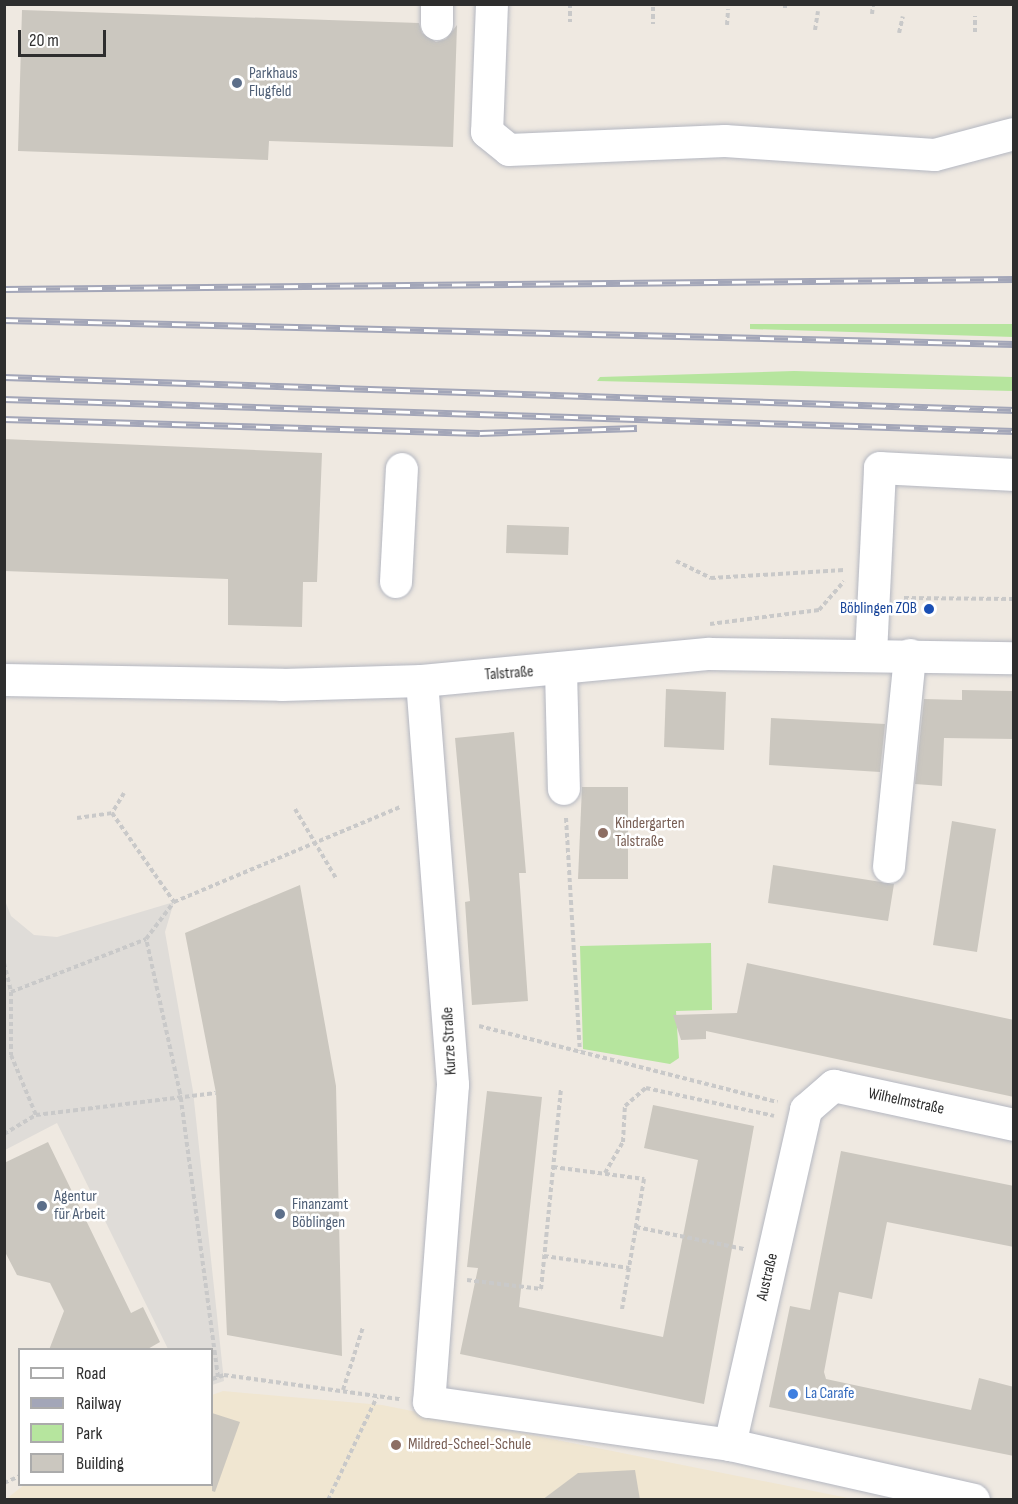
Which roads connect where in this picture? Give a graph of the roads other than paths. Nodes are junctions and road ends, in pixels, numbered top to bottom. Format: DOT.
graph roads {
  1 [pos="492,4"];
  2 [pos="1014,134"];
  3 [pos="402,469"];
  4 [pos="1014,475"];
  5 [pos="396,582"];
  6 [pos="872,654"];
  7 [pos="910,655"];
  8 [pos="1014,658"];
  9 [pos="561,670"];
  10 [pos="4,680"];
  11 [pos="422,681"];
  12 [pos="564,789"];
  13 [pos="889,867"];
  14 [pos="805,1116"];
  15 [pos="1014,1125"];
  16 [pos="730,1445"];
  17 [pos="974,1500"];
  1 -- 2 [label="street"];
  3 -- 5 [label="street"];
  4 -- 6 [label="street"];
  6 -- 7 [label="street, Talstraße"];
  6 -- 9 [label="street, Talstraße"];
  7 -- 8 [label="street, Talstraße"];
  7 -- 13 [label="street"];
  9 -- 11 [label="street, Talstraße"];
  9 -- 12 [label="street"];
  10 -- 11 [label="street, Talstraße"];
  11 -- 16 [label="street, Kurze Straße"];
  14 -- 15 [label="street, Wilhelmstraße"];
  14 -- 16 [label="street, Austraße"];
  16 -- 17 [label="street"];
}
